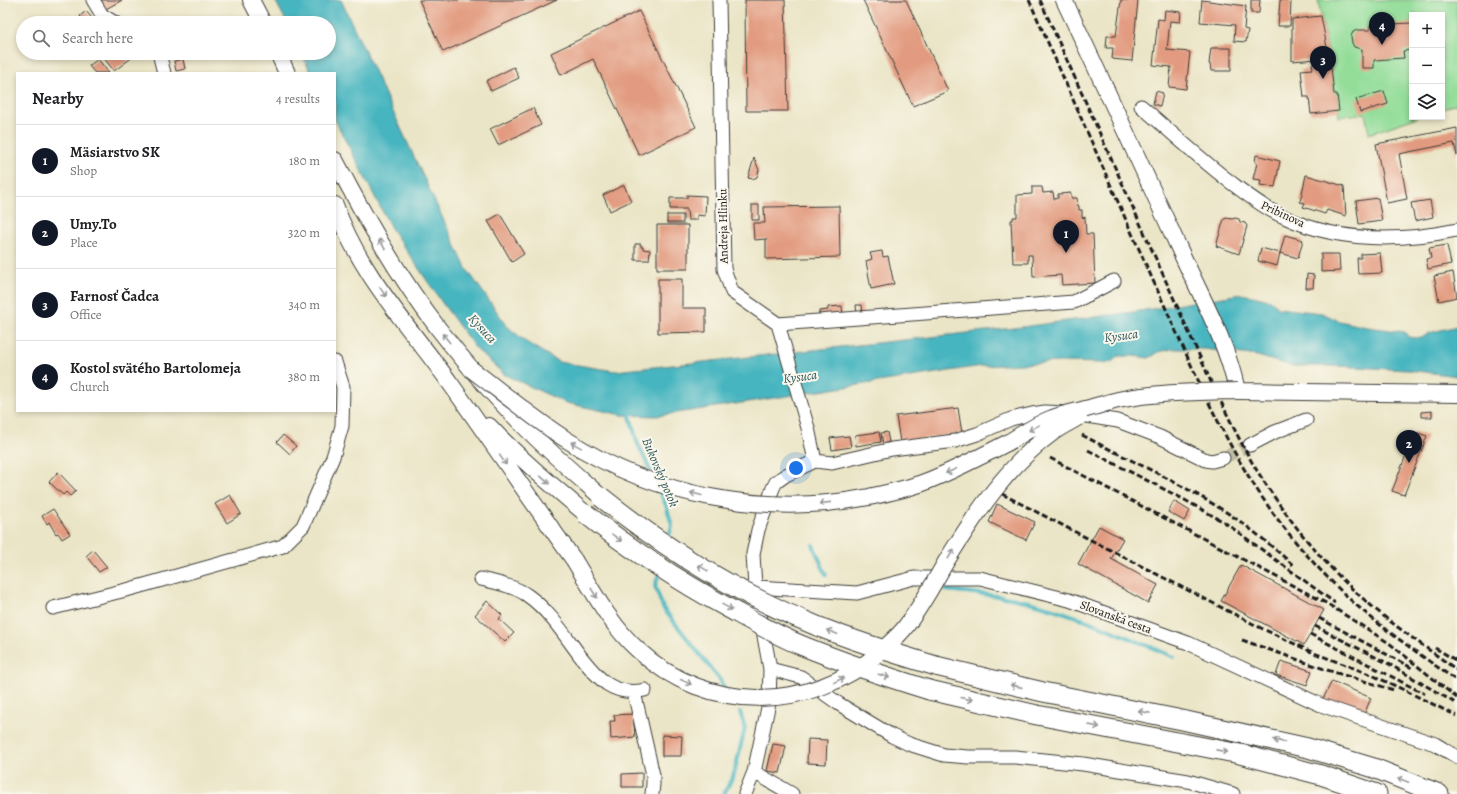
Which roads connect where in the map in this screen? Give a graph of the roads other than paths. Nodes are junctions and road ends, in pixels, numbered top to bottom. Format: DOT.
graph roads {
  1 [pos="93,0"];
  2 [pos="251,0"];
  3 [pos="718,0"];
  4 [pos="1064,0"];
  5 [pos="104,16"];
  6 [pos="259,16"];
  7 [pos="161,60"];
  8 [pos="281,60"];
  9 [pos="164,72"];
  10 [pos="287,72"];
  11 [pos="1141,106"];
  12 [pos="336,162"];
  13 [pos="336,208"];
  14 [pos="1457,230"];
  15 [pos="1114,281"];
  16 [pos="780,330"];
  17 [pos="336,365"];
  18 [pos="471,369"];
  19 [pos="449,382"];
  20 [pos="1237,391"];
  21 [pos="1457,394"];
  22 [pos="1097,406"];
  23 [pos="1306,420"];
  24 [pos="1250,445"];
  25 [pos="1223,458"];
  26 [pos="815,461"];
  27 [pos="601,497"];
  28 [pos="586,514"];
  29 [pos="481,578"];
  30 [pos="755,587"];
  31 [pos="53,608"];
  32 [pos="770,669"];
  33 [pos="1457,757"];
  34 [pos="754,772"];
  35 [pos="652,794"];
  36 [pos="745,794"];
  37 [pos="792,794"];
  38 [pos="1233,794"];
  39 [pos="1377,794"];
  40 [pos="1439,794"];
  1 -- 5 [label="street"];
  2 -- 6 [label="main road"];
  3 -- 16 [label="street, Andreja Hlinku"];
  4 -- 20 [label="main road"];
  7 -- 9 [label="street"];
  8 -- 10 [label="main road"];
  11 -- 14 [label="street, Pribinova"];
  18 -- 12 [label="main road, one-way"];
  13 -- 19 [label="main road, one-way"];
  15 -- 16 [label="street"];
  16 -- 26 [label="street"];
  17 -- 31 [label="street"];
  22 -- 18 [label="main road, one-way, bridge"];
  18 -- 27 [label="main road, bridge"];
  19 -- 22 [label="main road, one-way, bridge"];
  19 -- 28 [label="main road, one-way"];
  20 -- 21 [label="main road"];
  20 -- 22 [label="main road, bridge"];
  23 -- 24 [label="street"];
  25 -- 26 [label="street"];
  26 -- 30 [label="street"];
  40 -- 27 [label="highway, one-way, bridge"];
  28 -- 39 [label="highway, one-way, bridge"];
  29 -- 35 [label="street"];
  30 -- 32 [label="street"];
  30 -- 33 [label="street, Slovanská cesta"];
  32 -- 34 [label="street"];
  32 -- 38 [label="street"];
  34 -- 36 [label="street"];
  34 -- 37 [label="street"];
}
